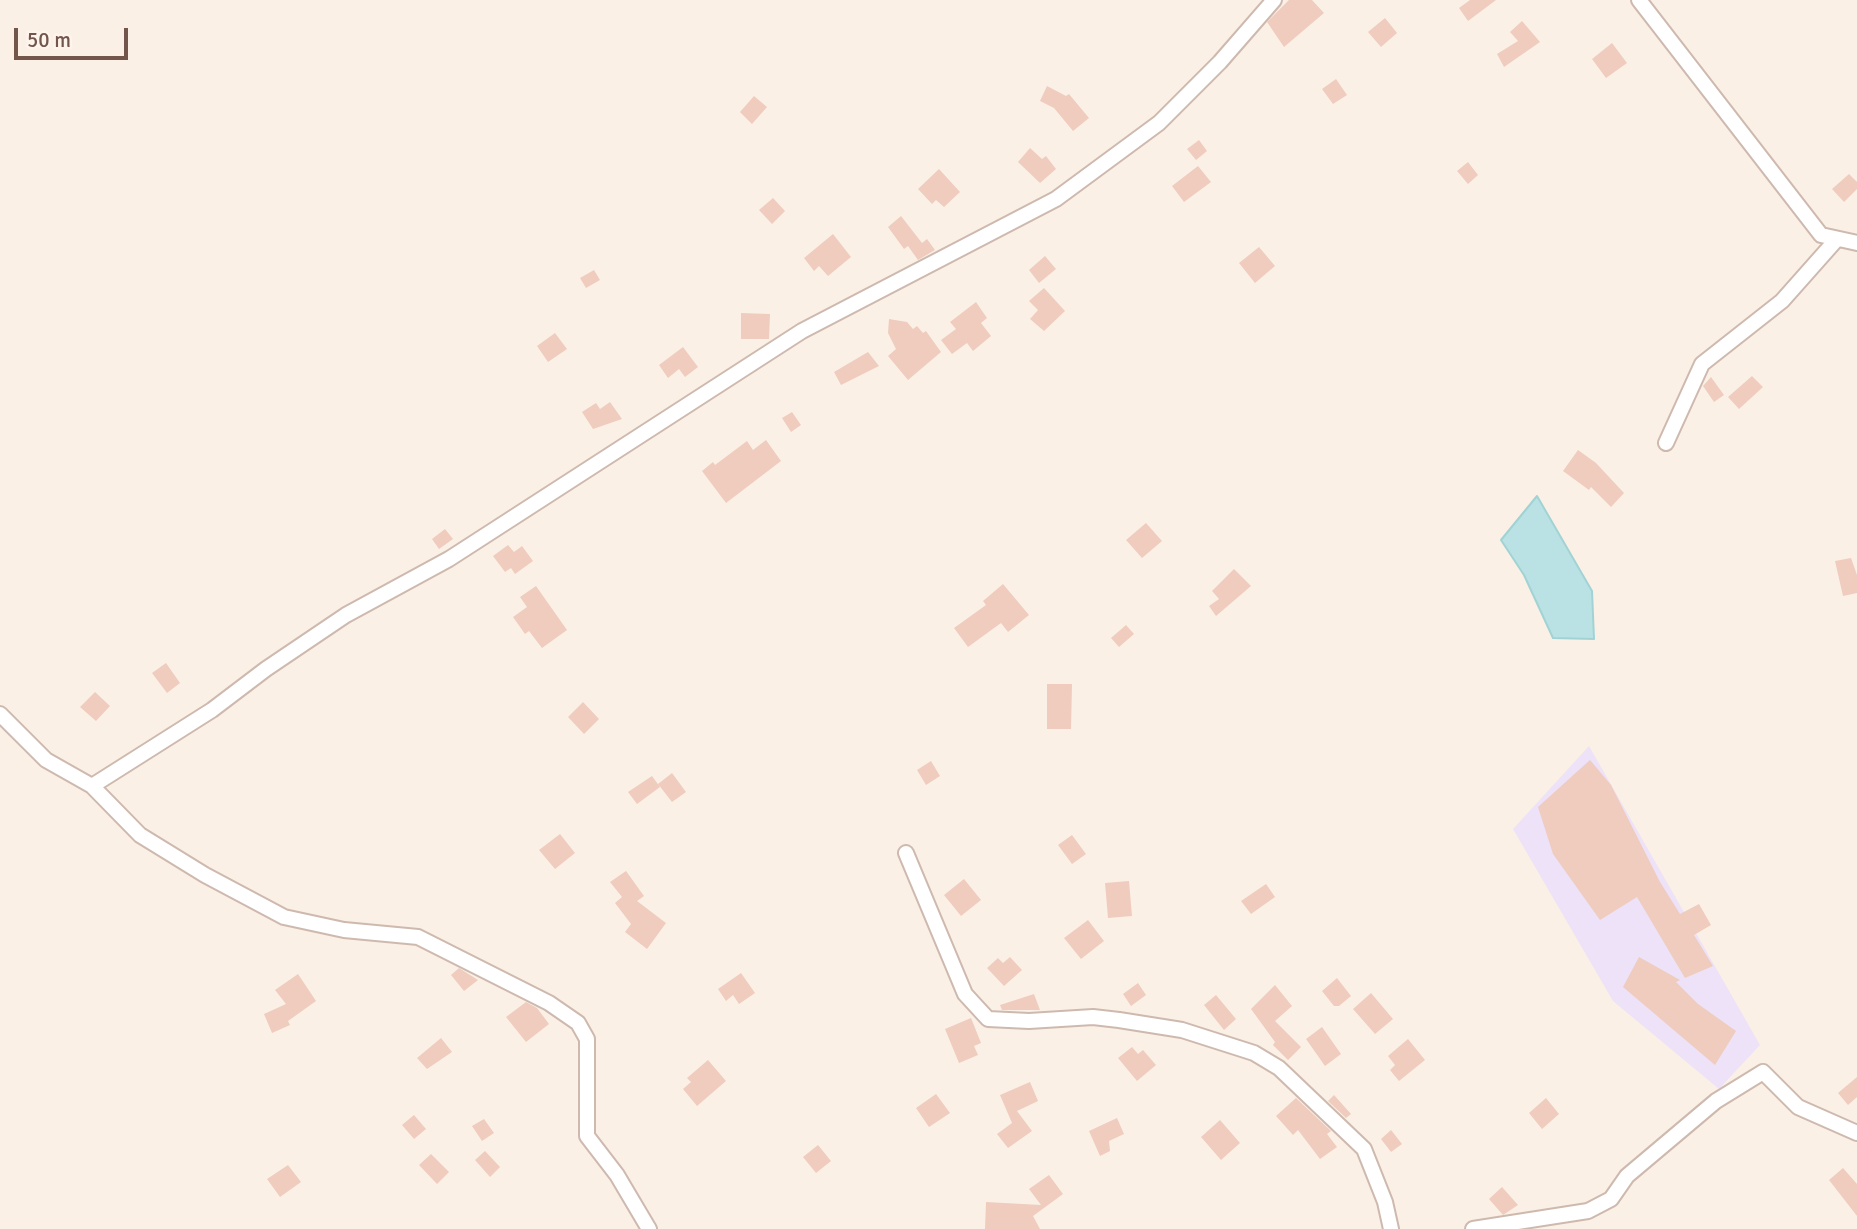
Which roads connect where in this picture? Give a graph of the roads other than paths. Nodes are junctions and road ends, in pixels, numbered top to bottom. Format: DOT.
graph roads {
  1 [pos="1274,0"];
  2 [pos="1639,0"];
  3 [pos="1837,239"];
  4 [pos="1857,243"];
  5 [pos="1666,443"];
  6 [pos="0,714"];
  7 [pos="92,786"];
  8 [pos="906,853"];
  9 [pos="1857,1133"];
  10 [pos="649,1229"];
  11 [pos="1391,1229"];
  12 [pos="1473,1229"];
  1 -- 7 [label="street"];
  2 -- 3 [label="street"];
  3 -- 4 [label="street"];
  3 -- 5 [label="street"];
  6 -- 7 [label="street"];
  7 -- 10 [label="street"];
  8 -- 11 [label="street"];
  9 -- 12 [label="street"];
}
